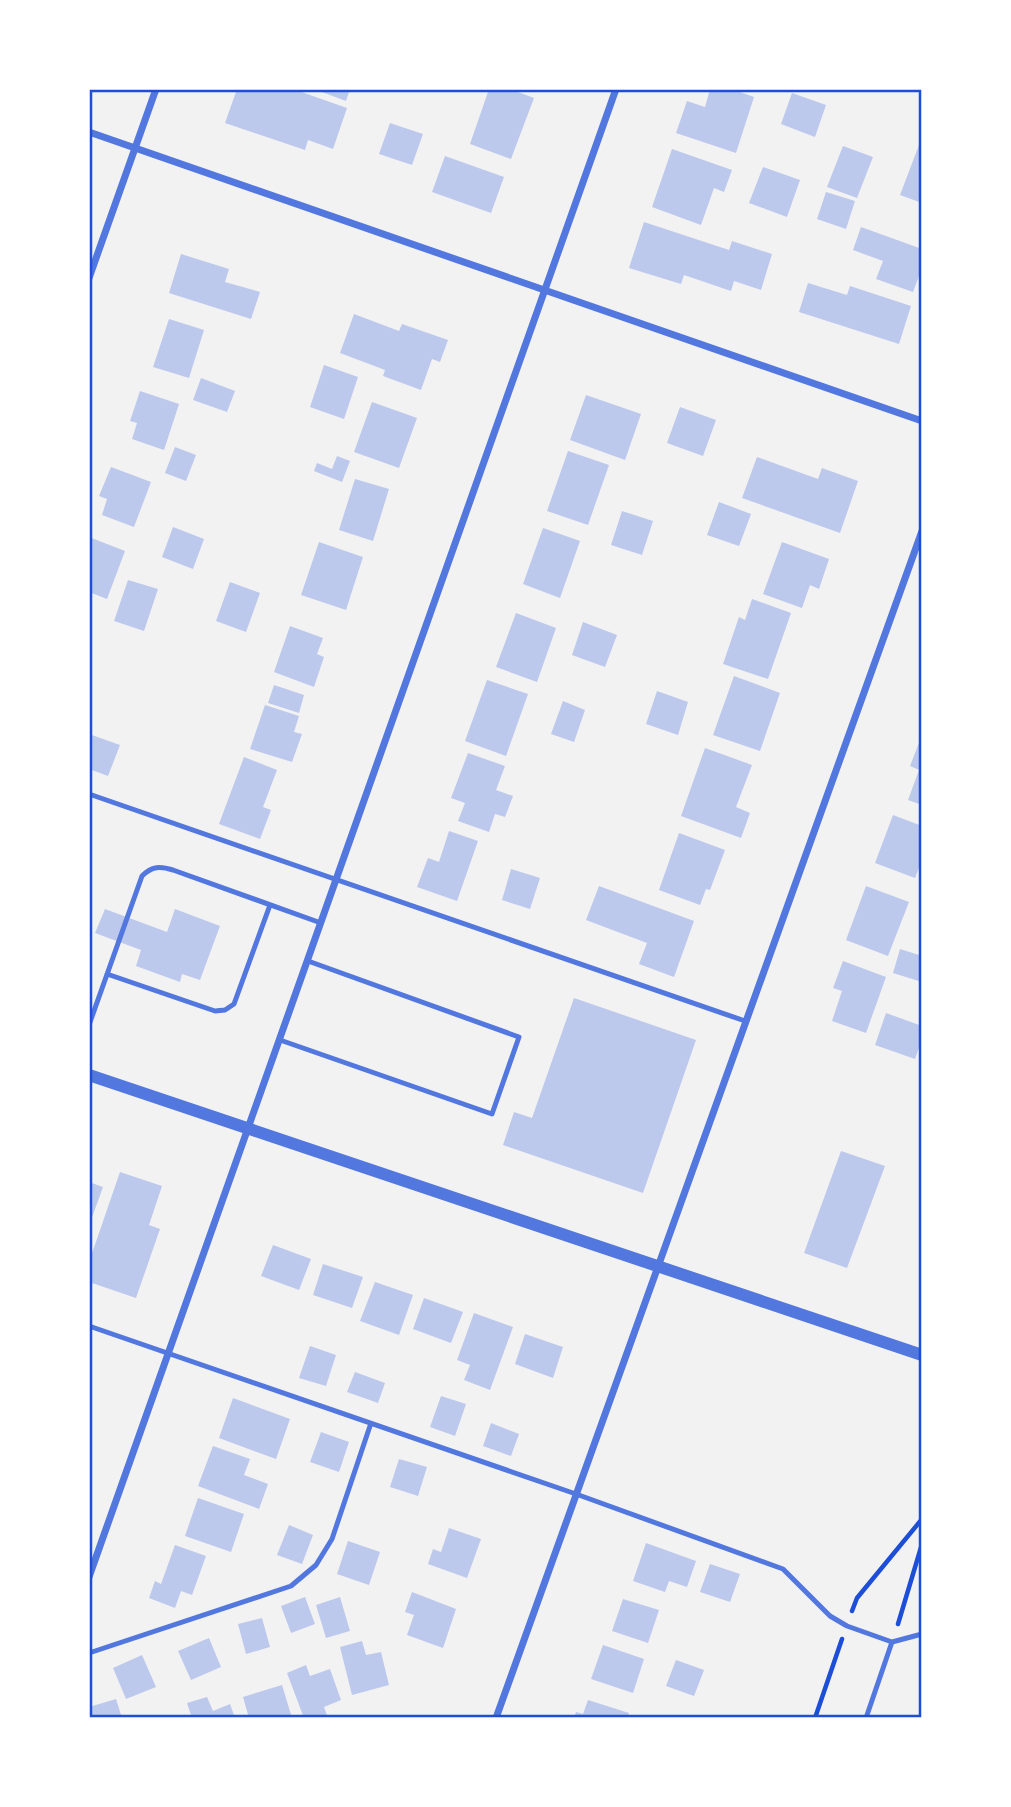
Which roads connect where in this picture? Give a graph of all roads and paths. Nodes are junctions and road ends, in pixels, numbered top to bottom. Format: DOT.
graph roads {
  1 [pos="156,89"];
  2 [pos="616,89"];
  3 [pos="89,132"];
  4 [pos="136,148"];
  5 [pos="89,278"];
  6 [pos="544,290"];
  7 [pos="922,421"];
  8 [pos="922,531"];
  9 [pos="89,794"];
  10 [pos="337,880"];
  11 [pos="270,905"];
  12 [pos="321,923"];
  13 [pos="308,961"];
  14 [pos="107,974"];
  15 [pos="745,1021"];
  16 [pos="89,1025"];
  17 [pos="280,1040"];
  18 [pos="89,1074"];
  19 [pos="249,1129"];
  20 [pos="657,1266"];
  21 [pos="89,1326"];
  22 [pos="169,1353"];
  23 [pos="922,1355"];
  24 [pos="371,1423"];
  25 [pos="576,1494"];
  26 [pos="922,1544"];
  27 [pos="89,1577"];
  28 [pos="922,1634"];
  29 [pos="892,1642"];
  30 [pos="89,1653"];
  31 [pos="496,1718"];
  32 [pos="866,1718"];
  1 -- 4 [label="street"];
  2 -- 6 [label="street"];
  3 -- 4 [label="street"];
  4 -- 5 [label="street"];
  4 -- 6 [label="street"];
  6 -- 7 [label="street"];
  6 -- 10 [label="street"];
  8 -- 15 [label="street"];
  9 -- 10 [label="lane"];
  10 -- 12 [label="street"];
  10 -- 15 [label="lane"];
  11 -- 12 [label="lane"];
  11 -- 14 [label="lane"];
  11 -- 14 [label="lane"];
  12 -- 13 [label="street"];
  13 -- 17 [label="street"];
  13 -- 17 [label="lane"];
  14 -- 16 [label="lane"];
  15 -- 20 [label="street"];
  17 -- 19 [label="street"];
  18 -- 19 [label="street"];
  19 -- 20 [label="street"];
  19 -- 22 [label="street"];
  20 -- 23 [label="street"];
  20 -- 25 [label="street"];
  21 -- 22 [label="lane"];
  22 -- 24 [label="lane"];
  22 -- 27 [label="street"];
  24 -- 25 [label="lane"];
  24 -- 30 [label="lane"];
  25 -- 29 [label="lane"];
  25 -- 31 [label="street"];
  26 -- 29 [label="path"];
  28 -- 29 [label="lane"];
  29 -- 32 [label="lane"];
}
